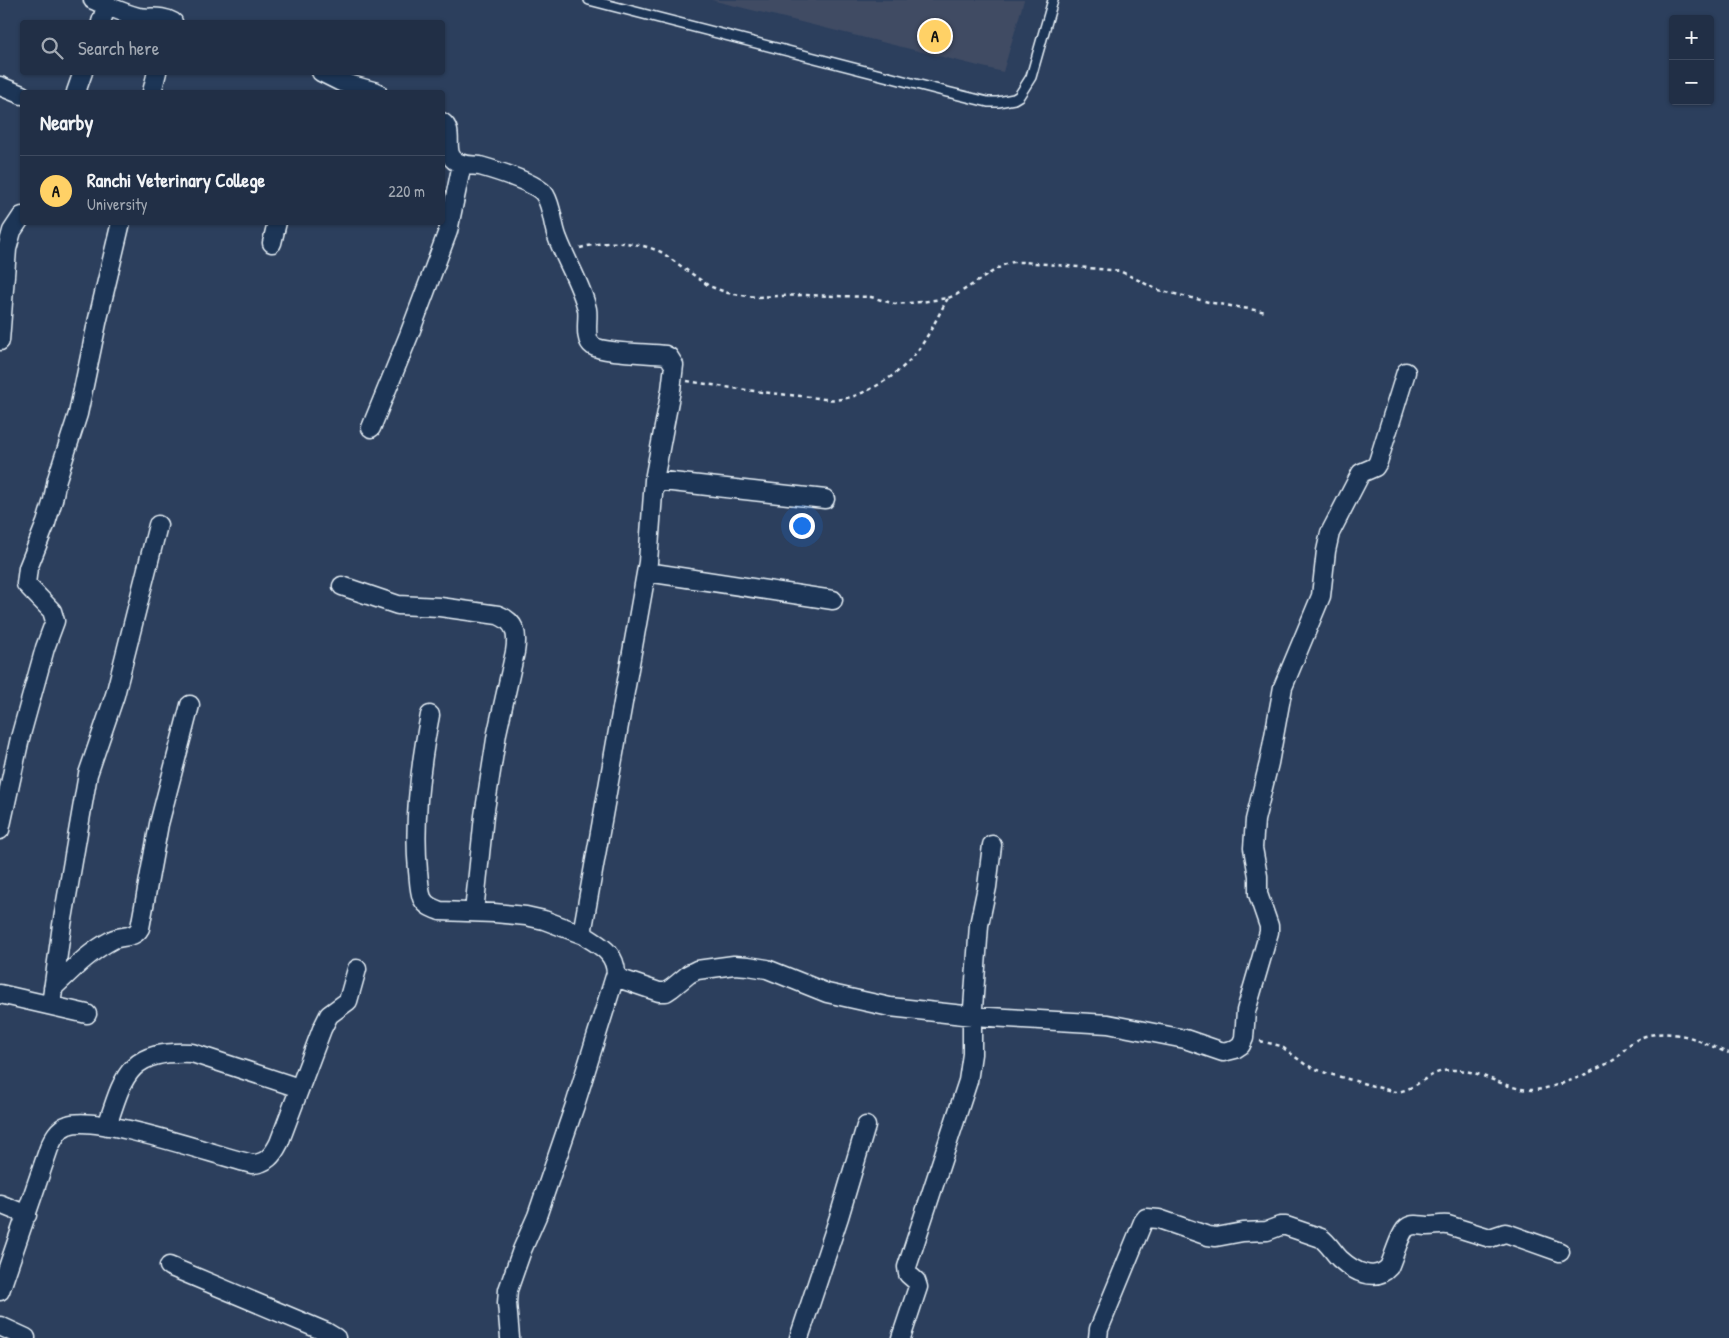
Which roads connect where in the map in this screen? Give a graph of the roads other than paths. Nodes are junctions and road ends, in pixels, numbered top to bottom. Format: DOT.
graph roads {
  1 [pos="589,0"];
  2 [pos="1053,0"];
  3 [pos="100,3"];
  4 [pos="101,20"];
  5 [pos="167,20"];
  6 [pos="82,75"];
  7 [pos="156,75"];
  8 [pos="324,75"];
  9 [pos="0,86"];
  10 [pos="338,87"];
  11 [pos="77,90"];
  12 [pos="152,90"];
  13 [pos="361,90"];
  14 [pos="20,94"];
  15 [pos="445,125"];
  16 [pos="462,164"];
  17 [pos="20,219"];
  18 [pos="119,225"];
  19 [pos="276,225"];
  20 [pos="272,243"];
  21 [pos="0,341"];
  22 [pos="1406,372"];
  23 [pos="371,428"];
  24 [pos="654,480"];
  25 [pos="825,499"];
  26 [pos="158,525"];
  27 [pos="647,572"];
  28 [pos="342,586"];
  29 [pos="832,600"];
  30 [pos="190,705"];
  31 [pos="430,715"];
  32 [pos="0,830"];
  33 [pos="992,845"];
  34 [pos="474,912"];
  35 [pos="584,934"];
  36 [pos="357,969"];
  37 [pos="615,977"];
  38 [pos="0,994"];
  39 [pos="52,997"];
  40 [pos="87,1014"];
  41 [pos="973,1016"];
  42 [pos="299,1088"];
  43 [pos="107,1126"];
  44 [pos="866,1126"];
  45 [pos="0,1204"];
  46 [pos="27,1215"];
  47 [pos="1560,1252"];
  48 [pos="169,1266"];
  49 [pos="0,1291"];
  50 [pos="0,1326"];
  51 [pos="26,1338"];
  52 [pos="336,1338"];
  53 [pos="510,1338"];
  54 [pos="799,1338"];
  55 [pos="900,1338"];
  56 [pos="1098,1338"];
  1 -- 2 [label="lane"];
  3 -- 4 [label="street"];
  3 -- 5 [label="street"];
  6 -- 11 [label="street"];
  7 -- 12 [label="street"];
  8 -- 10 [label="street"];
  9 -- 14 [label="street"];
  10 -- 13 [label="street"];
  15 -- 16 [label="street"];
  16 -- 23 [label="street"];
  16 -- 24 [label="street"];
  17 -- 21 [label="street"];
  18 -- 32 [label="street"];
  19 -- 20 [label="street"];
  22 -- 41 [label="street"];
  24 -- 25 [label="street"];
  24 -- 27 [label="street"];
  26 -- 39 [label="street"];
  27 -- 29 [label="street"];
  27 -- 35 [label="street"];
  28 -- 34 [label="street"];
  30 -- 39 [label="street"];
  31 -- 34 [label="street"];
  33 -- 41 [label="street"];
  34 -- 35 [label="street"];
  35 -- 37 [label="street"];
  36 -- 42 [label="street"];
  37 -- 41 [label="street"];
  37 -- 53 [label="street"];
  38 -- 39 [label="street"];
  39 -- 40 [label="street"];
  41 -- 55 [label="street"];
  42 -- 43 [label="street"];
  42 -- 43 [label="street"];
  43 -- 46 [label="street"];
  44 -- 54 [label="street"];
  45 -- 46 [label="street"];
  46 -- 49 [label="street"];
  47 -- 56 [label="street"];
  48 -- 52 [label="street"];
  50 -- 51 [label="street"];
}
